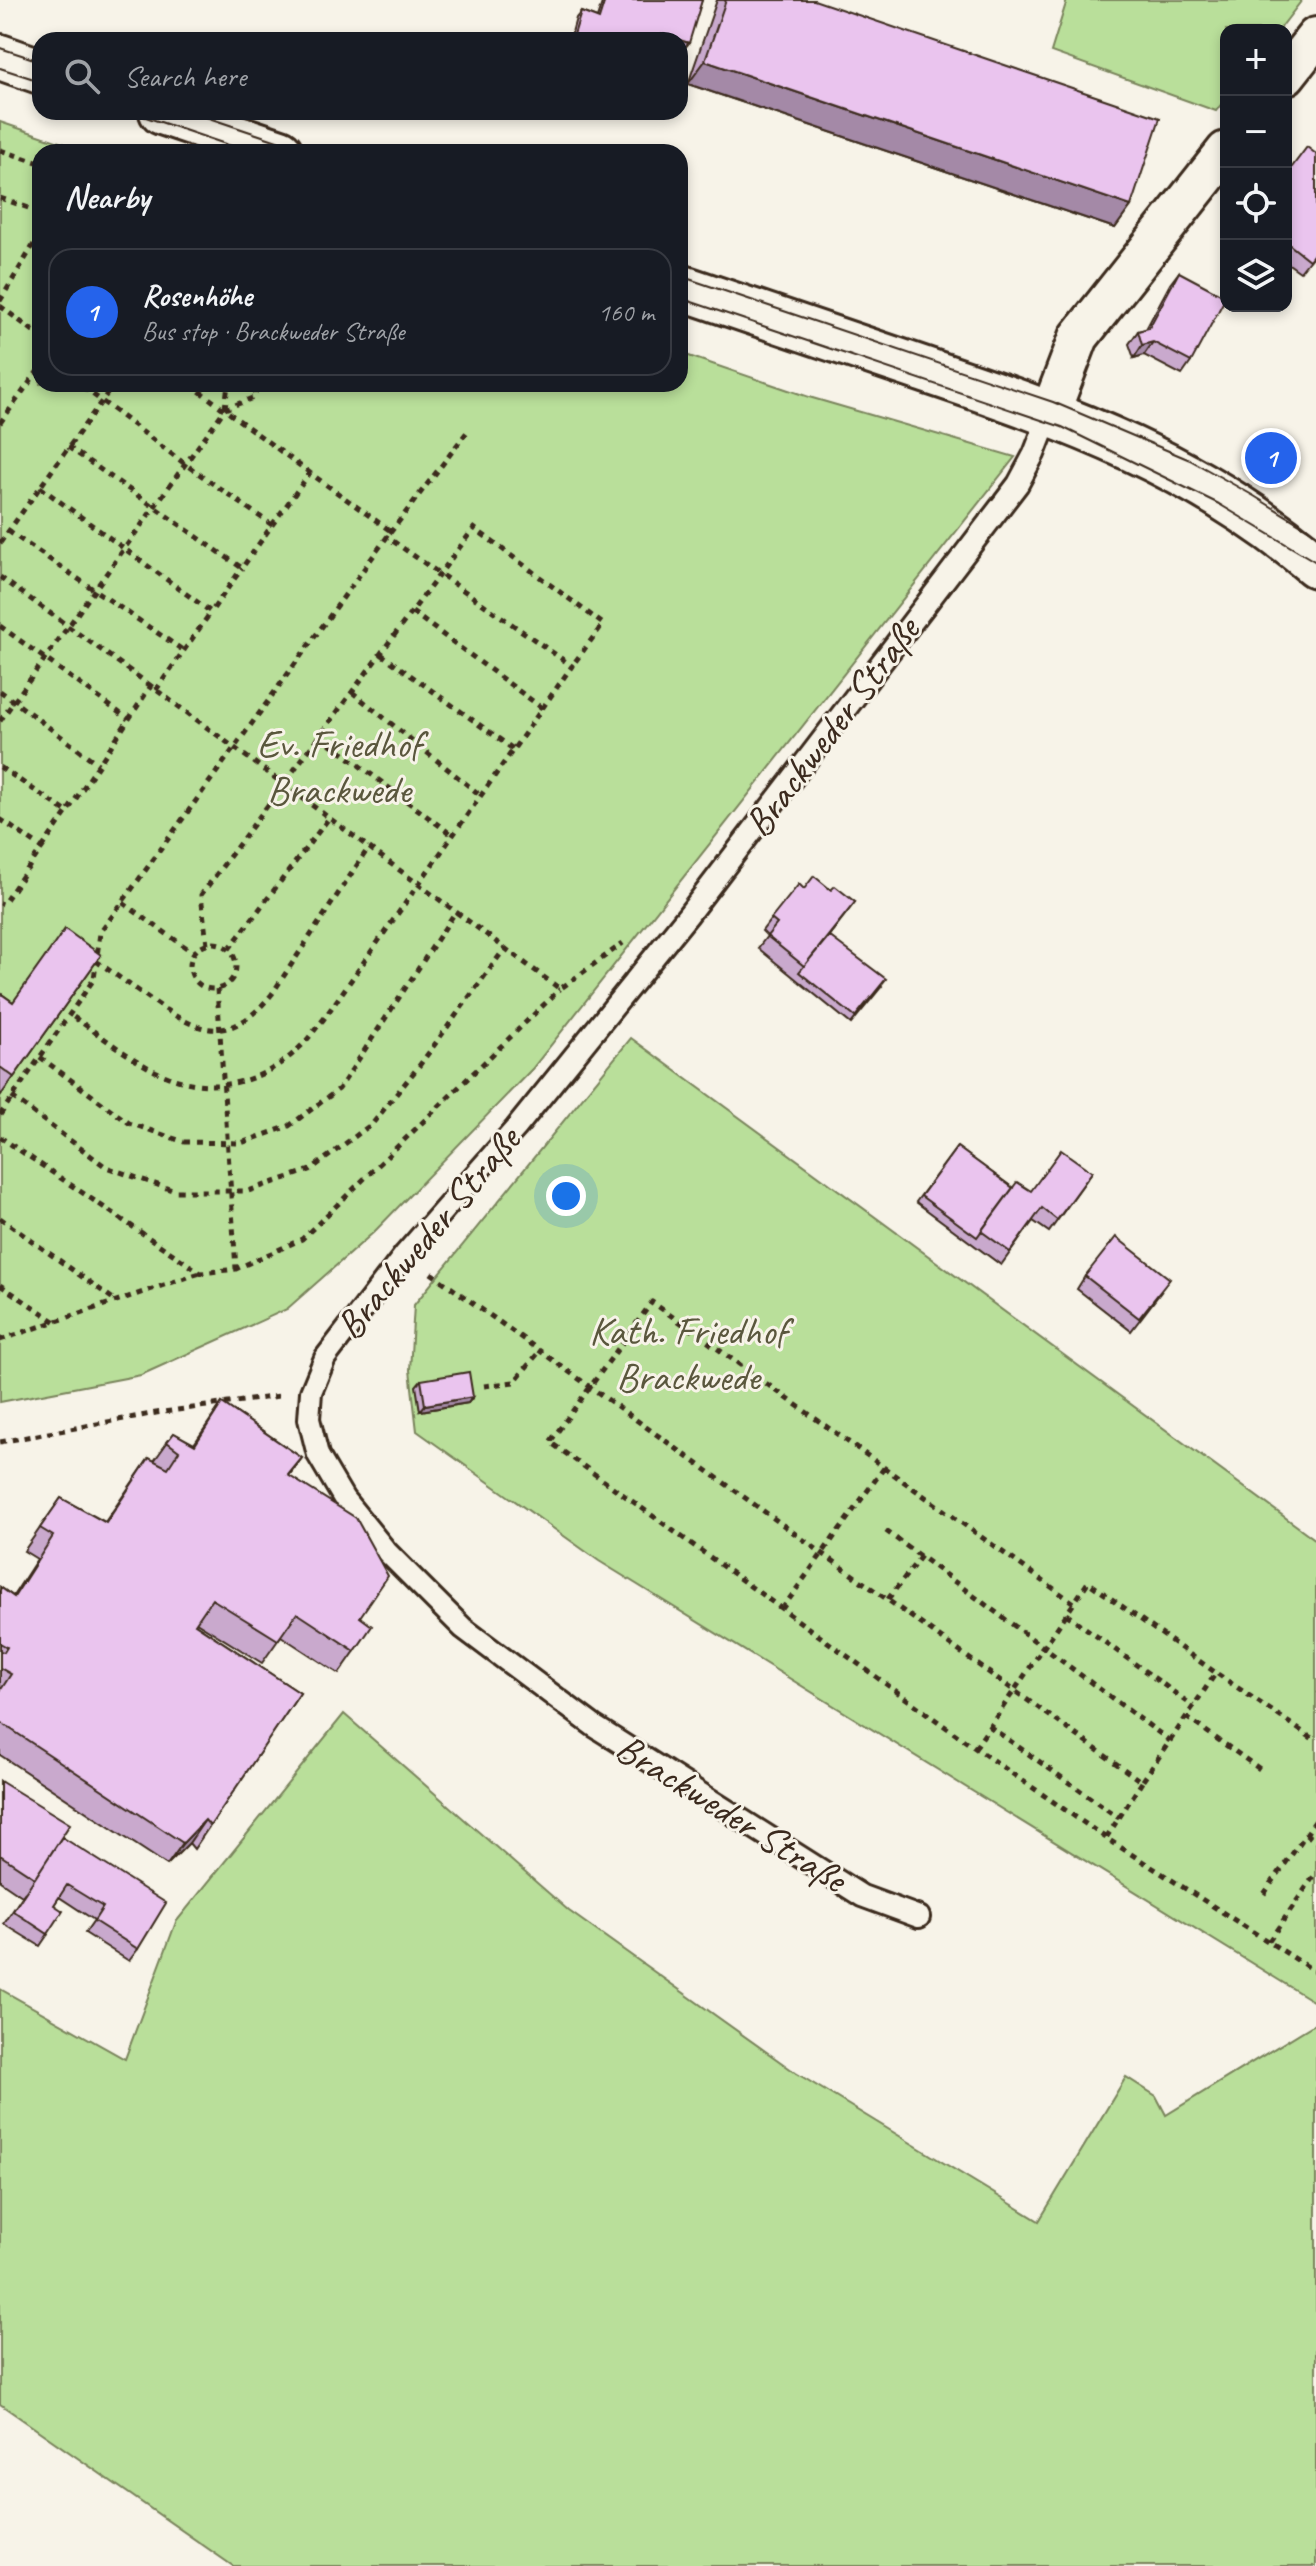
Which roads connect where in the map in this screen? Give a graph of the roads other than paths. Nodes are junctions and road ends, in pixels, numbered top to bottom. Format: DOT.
graph roads {
  1 [pos="1316,37"];
  2 [pos="0,57"];
  3 [pos="1292,67"];
  4 [pos="32,68"];
  5 [pos="186,120"];
  6 [pos="256,144"];
  7 [pos="1220,159"];
  8 [pos="688,290"];
  9 [pos="1050,413"];
  10 [pos="1316,565"];
  11 [pos="919,1917"];
  1 -- 3 [label="street"];
  2 -- 4 [label="street"];
  5 -- 6 [label="street"];
  7 -- 9 [label="street"];
  8 -- 9 [label="street"];
  9 -- 10 [label="street"];
  9 -- 11 [label="lane, Brackweder Straße"];
}
